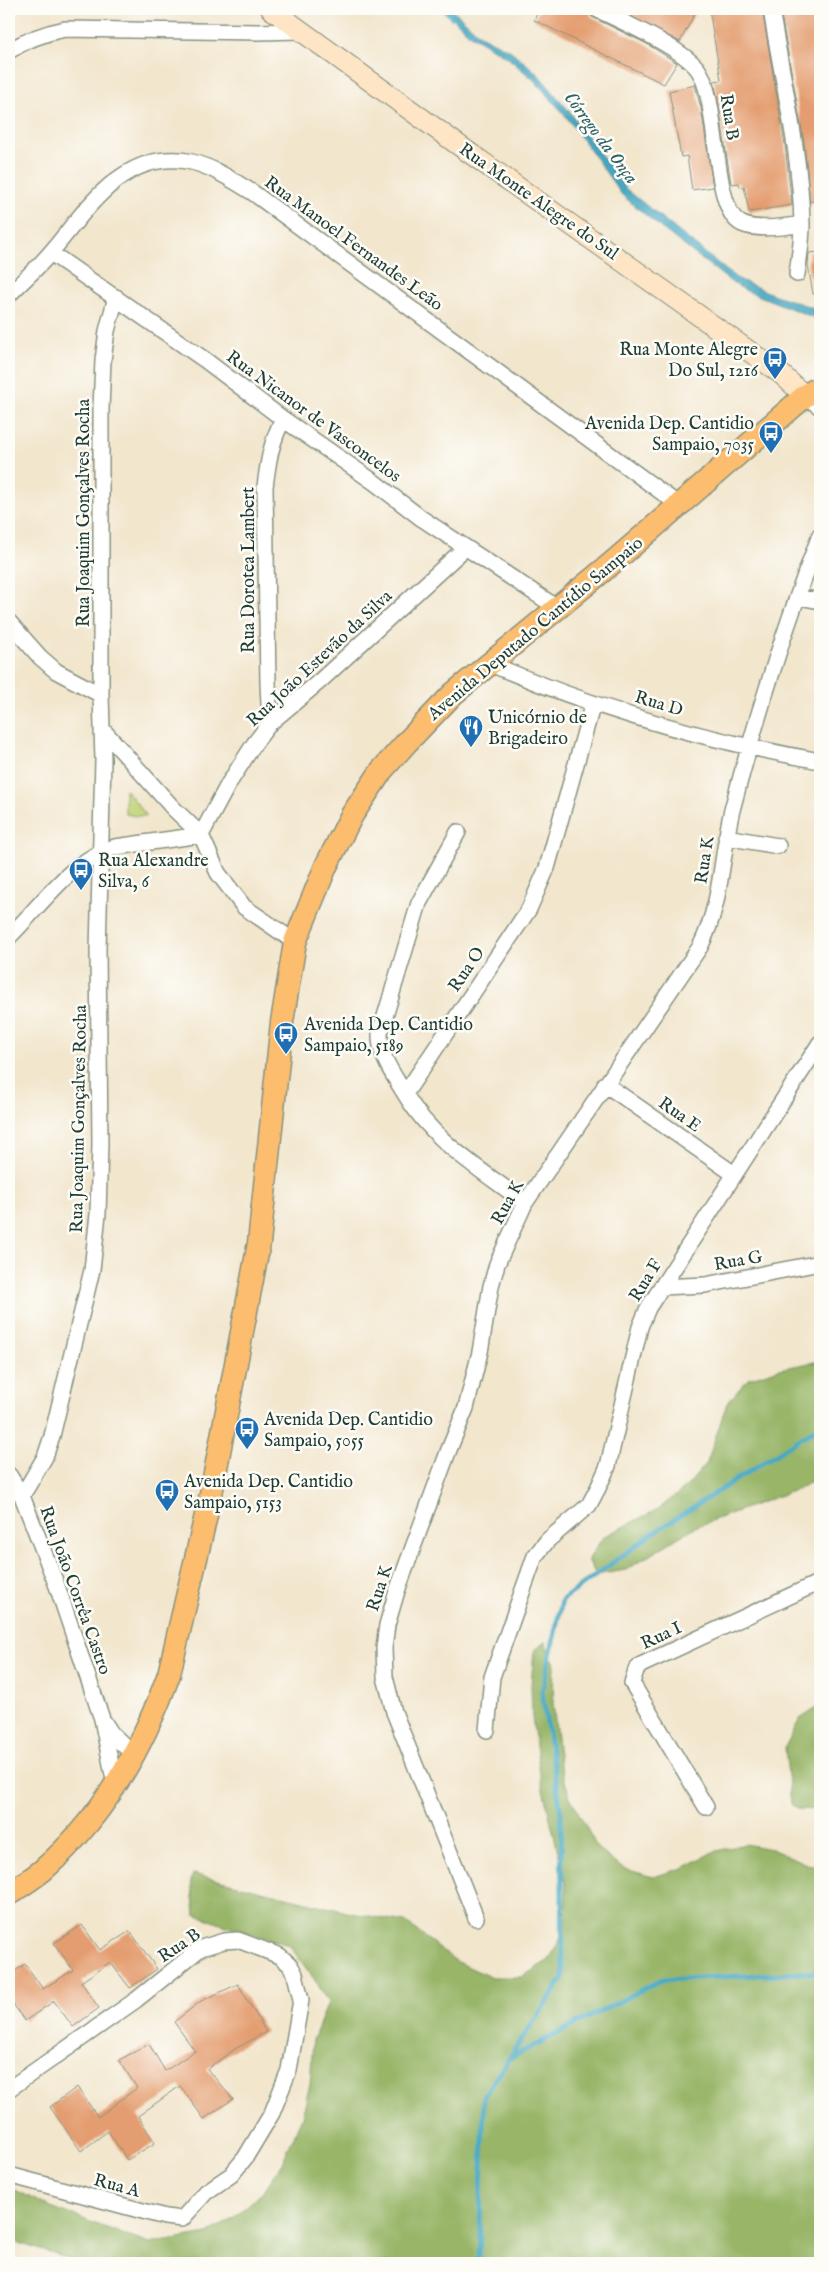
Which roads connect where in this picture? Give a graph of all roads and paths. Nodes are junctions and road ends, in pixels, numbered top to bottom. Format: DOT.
graph roads {
  1 [pos="271,9"];
  2 [pos="599,9"];
  3 [pos="771,9"];
  4 [pos="300,31"];
  5 [pos="9,51"];
  6 [pos="802,224"];
  7 [pos="51,252"];
  8 [pos="797,274"];
  9 [pos="9,295"];
  10 [pos="116,297"];
  11 [pos="815,397"];
  12 [pos="283,419"];
  13 [pos="679,505"];
  14 [pos="820,535"];
  15 [pos="465,548"];
  16 [pos="799,597"];
  17 [pos="820,601"];
  18 [pos="556,607"];
  19 [pos="9,622"];
  20 [pos="491,664"];
  21 [pos="101,695"];
  22 [pos="593,703"];
  23 [pos="270,723"];
  24 [pos="103,730"];
  25 [pos="749,748"];
  26 [pos="820,761"];
  27 [pos="458,832"];
  28 [pos="201,835"];
  29 [pos="726,837"];
  30 [pos="778,846"];
  31 [pos="102,851"];
  32 [pos="9,937"];
  33 [pos="295,942"];
  34 [pos="820,1043"];
  35 [pos="605,1084"];
  36 [pos="405,1094"];
  37 [pos="734,1174"];
  38 [pos="525,1203"];
  39 [pos="820,1263"];
  40 [pos="661,1287"];
  41 [pos="9,1475"];
  42 [pos="22,1496"];
  43 [pos="820,1582"];
  44 [pos="102,1719"];
  45 [pos="487,1730"];
  46 [pos="134,1755"];
  47 [pos="115,1785"];
  48 [pos="706,1807"];
  49 [pos="9,1894"];
  50 [pos="476,1918"];
  51 [pos="9,2089"];
  52 [pos="9,2175"];
  53 [pos="206,2192"];
  1 -- 4 [label="street, Rua Monte Alegre do Sul"];
  2 -- 6 [label="street, Rua B"];
  3 -- 6 [label="street"];
  4 -- 5 [label="street"];
  4 -- 11 [label="street, Rua Monte Alegre do Sul"];
  6 -- 8 [label="street"];
  7 -- 9 [label="street, Rua Manoel Fernandes Leão"];
  7 -- 10 [label="street, Rua Nicanor de Vasconcelos"];
  7 -- 13 [label="street, Rua Manoel Fernandes Leão"];
  10 -- 12 [label="street, Rua Nicanor de Vasconcelos"];
  10 -- 21 [label="street, Rua Joaquim Gonçalves Rocha"];
  11 -- 13 [label="main road, Avenida Deputado Cantídio Sampaio"];
  12 -- 15 [label="street, Rua Nicanor de Vasconcelos"];
  12 -- 23 [label="street, Rua Dorotea Lambert"];
  13 -- 18 [label="main road, Avenida Deputado Cantídio Sampaio"];
  14 -- 16 [label="street, Rua K"];
  15 -- 18 [label="street, Rua Nicanor de Vasconcelos"];
  15 -- 23 [label="street, Rua João Estevão da Silva"];
  16 -- 17 [label="street"];
  16 -- 25 [label="street, Rua K"];
  18 -- 20 [label="main road, Avenida Deputado Cantídio Sampaio"];
  19 -- 21 [label="street"];
  20 -- 22 [label="street, Rua D"];
  20 -- 33 [label="main road, Avenida Deputado Cantídio Sampaio"];
  21 -- 24 [label="street, Rua Joaquim Gonçalves Rocha"];
  22 -- 25 [label="street, Rua D"];
  22 -- 36 [label="street, Rua O"];
  23 -- 28 [label="street, Rua João Estevão da Silva"];
  24 -- 28 [label="street"];
  24 -- 31 [label="street, Rua Joaquim Gonçalves Rocha"];
  25 -- 26 [label="street, Rua D"];
  25 -- 29 [label="street, Rua K"];
  27 -- 36 [label="street"];
  28 -- 31 [label="street"];
  28 -- 33 [label="street"];
  29 -- 30 [label="street"];
  29 -- 35 [label="street, Rua K"];
  31 -- 32 [label="street"];
  31 -- 42 [label="street, Rua Joaquim Gonçalves Rocha"];
  33 -- 46 [label="main road, Avenida Deputado Cantídio Sampaio"];
  34 -- 37 [label="street, Rua F"];
  35 -- 37 [label="street, Rua E"];
  35 -- 38 [label="street, Rua K"];
  36 -- 38 [label="street"];
  37 -- 40 [label="street, Rua F"];
  38 -- 50 [label="street, Rua K"];
  39 -- 40 [label="street, Rua G"];
  40 -- 45 [label="street, Rua F"];
  41 -- 42 [label="street, Rua João Corrêa Castro"];
  42 -- 44 [label="street, Rua João Corrêa Castro"];
  43 -- 48 [label="street, Rua I"];
  44 -- 46 [label="street, Rua João Corrêa Castro"];
  44 -- 47 [label="street, Rua João Corrêa Castro"];
  46 -- 47 [label="main road, Avenida Deputado Cantídio Sampaio"];
  47 -- 49 [label="main road, Avenida Deputado Cantídio Sampaio"];
  51 -- 53 [label="street, Rua B"];
  52 -- 53 [label="street, Rua A"];
}
